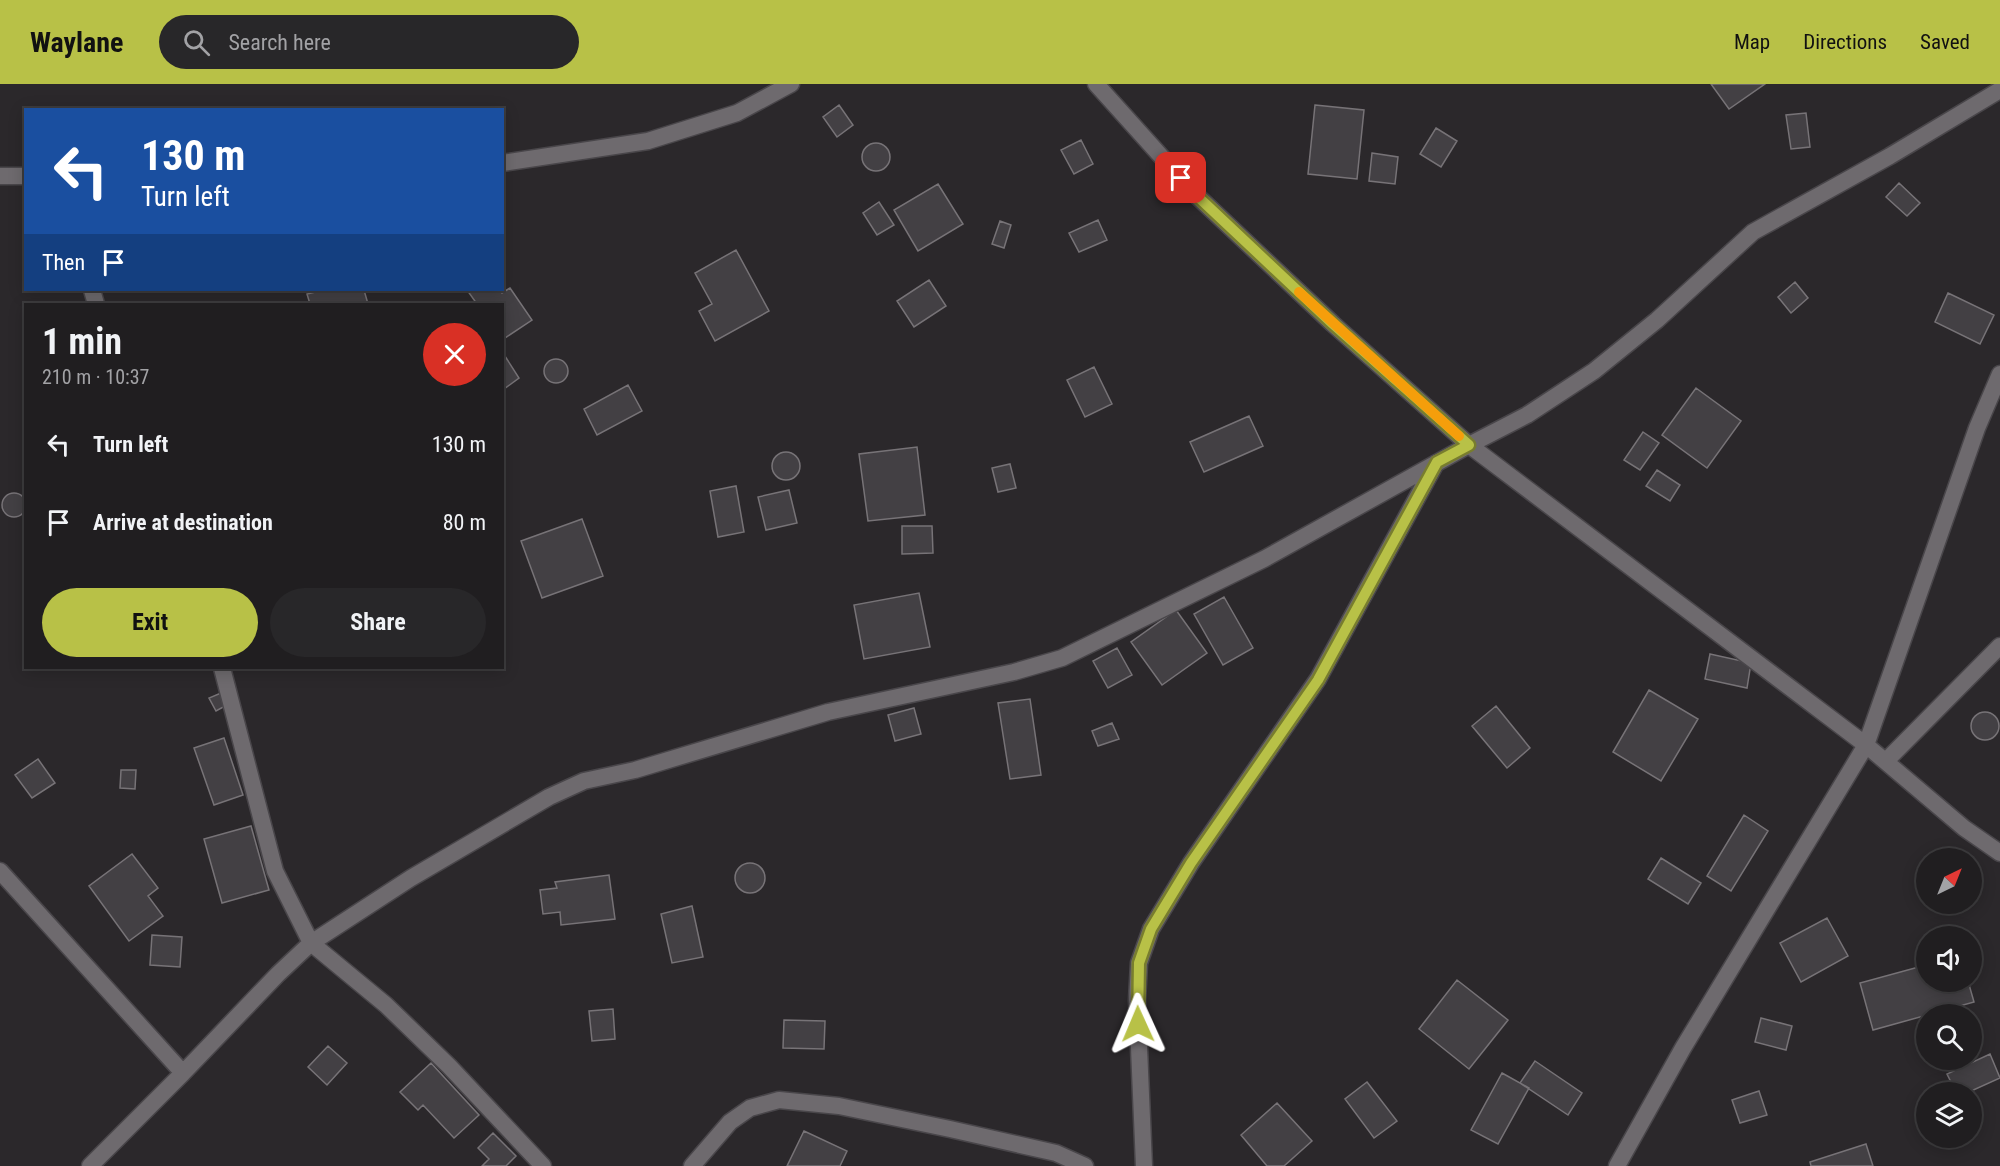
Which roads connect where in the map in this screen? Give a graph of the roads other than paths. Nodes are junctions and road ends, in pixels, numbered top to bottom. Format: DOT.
graph roads {
  1 [pos="791,84"];
  2 [pos="1096,84"];
  3 [pos="2000,90"];
  4 [pos="504,163"];
  5 [pos="0,176"];
  6 [pos="24,176"];
  7 [pos="2000,374"];
  8 [pos="1469,445"];
  9 [pos="1437,462"];
  10 [pos="2000,646"];
  11 [pos="222,669"];
  12 [pos="1866,745"];
  13 [pos="1886,761"];
  14 [pos="2000,853"];
  15 [pos="0,871"];
  16 [pos="311,943"];
  17 [pos="183,1073"];
  18 [pos="90,1166"];
  19 [pos="543,1166"];
  20 [pos="693,1166"];
  21 [pos="1085,1166"];
  22 [pos="1144,1166"];
  23 [pos="1617,1166"];
  1 -- 4 [label="street"];
  2 -- 8 [label="street"];
  3 -- 8 [label="street"];
  5 -- 6 [label="street"];
  7 -- 12 [label="street"];
  8 -- 9 [label="street"];
  8 -- 12 [label="street"];
  9 -- 16 [label="street"];
  9 -- 22 [label="street"];
  10 -- 13 [label="street"];
  11 -- 16 [label="street"];
  12 -- 13 [label="street"];
  12 -- 23 [label="street"];
  13 -- 14 [label="street"];
  15 -- 17 [label="street"];
  16 -- 17 [label="street"];
  16 -- 19 [label="street"];
  17 -- 18 [label="street"];
  20 -- 21 [label="street"];
}
